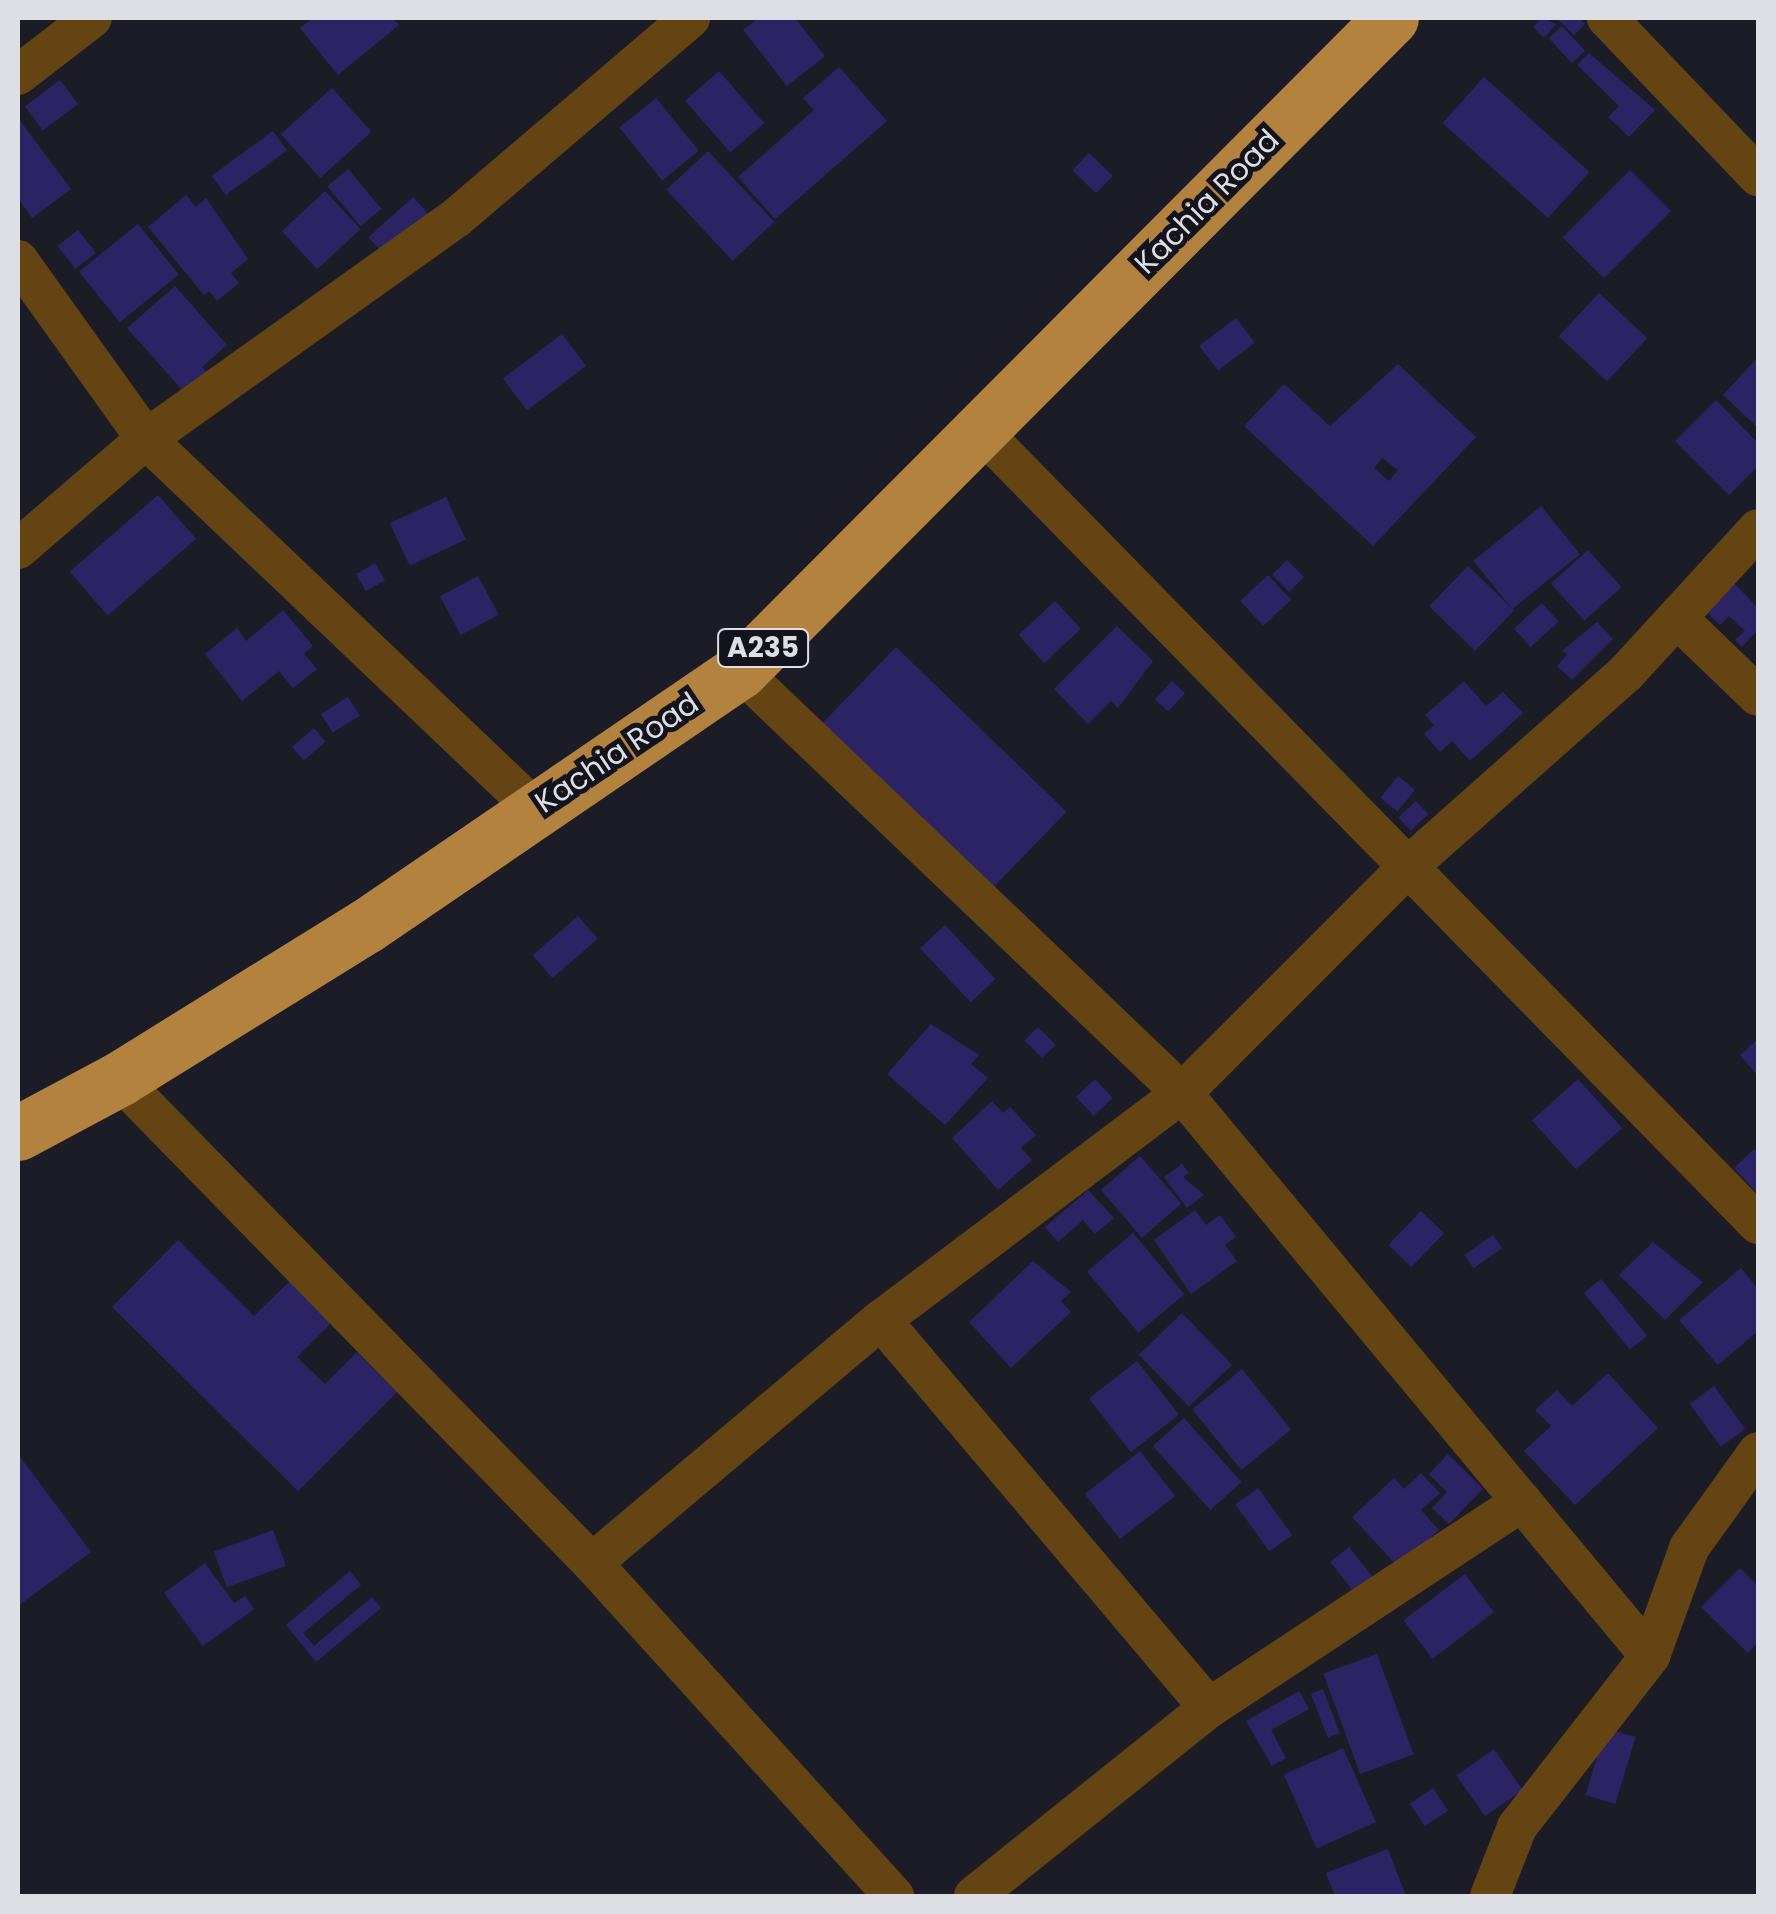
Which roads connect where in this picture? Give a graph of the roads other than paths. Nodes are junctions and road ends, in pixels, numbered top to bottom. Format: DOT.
graph roads {
  1 [pos="92,18"];
  2 [pos="690,18"];
  3 [pos="1390,18"];
  4 [pos="1607,18"];
  5 [pos="18,75"];
  6 [pos="1758,176"];
  7 [pos="18,260"];
  8 [pos="980,430"];
  9 [pos="146,439"];
  10 [pos="1758,529"];
  11 [pos="18,549"];
  12 [pos="1678,619"];
  13 [pos="740,671"];
  14 [pos="1758,696"];
  15 [pos="534,808"];
  16 [pos="1412,863"];
  17 [pos="119,1079"];
  18 [pos="1182,1092"];
  19 [pos="18,1132"];
  20 [pos="1758,1224"];
  21 [pos="881,1320"];
  22 [pos="1758,1452"];
  23 [pos="1522,1502"];
  24 [pos="592,1563"];
  25 [pos="1650,1656"];
  26 [pos="1209,1708"];
  27 [pos="894,1896"];
  28 [pos="974,1896"];
  29 [pos="1490,1896"];
  1 -- 5 [label="street"];
  2 -- 9 [label="street"];
  3 -- 8 [label="highway, Kachia Road / A235"];
  4 -- 6 [label="street"];
  7 -- 9 [label="street"];
  8 -- 13 [label="highway, Kachia Road / A235"];
  8 -- 16 [label="street"];
  9 -- 11 [label="street"];
  9 -- 15 [label="street"];
  10 -- 12 [label="street"];
  12 -- 14 [label="street"];
  12 -- 16 [label="street"];
  13 -- 15 [label="highway, Kachia Road / A235"];
  13 -- 18 [label="street"];
  15 -- 17 [label="highway, Kachia Road / A235"];
  16 -- 18 [label="street"];
  16 -- 20 [label="street"];
  17 -- 19 [label="highway, Kachia Road / A235"];
  17 -- 24 [label="street"];
  18 -- 21 [label="street"];
  18 -- 23 [label="street"];
  21 -- 24 [label="street"];
  21 -- 26 [label="street"];
  22 -- 25 [label="street"];
  23 -- 25 [label="street"];
  23 -- 26 [label="street"];
  24 -- 27 [label="street"];
  25 -- 29 [label="street"];
  26 -- 28 [label="street"];
}
